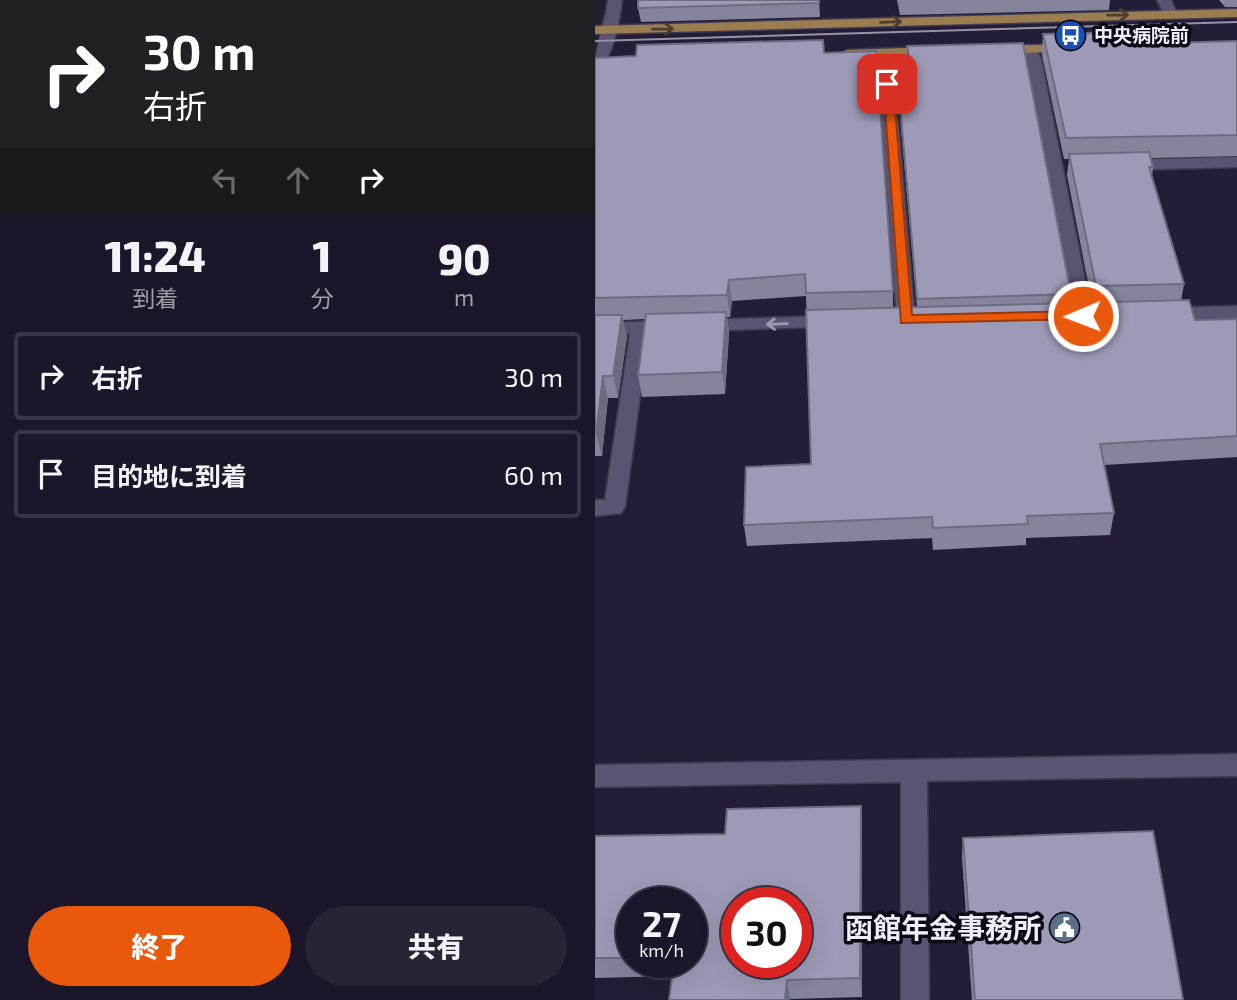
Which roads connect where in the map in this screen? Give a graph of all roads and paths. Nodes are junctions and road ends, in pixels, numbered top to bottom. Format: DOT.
graph roads {
  1 [pos="615,0"];
  2 [pos="1167,7"];
  3 [pos="1237,13"];
  4 [pos="595,30"];
  5 [pos="611,30"];
  6 [pos="1090,47"];
  7 [pos="1029,49"];
  8 [pos="988,50"];
  9 [pos="947,51"];
  10 [pos="836,54"];
  11 [pos="599,61"];
  12 [pos="886,64"];
  13 [pos="1237,162"];
  14 [pos="1112,166"];
  15 [pos="1237,312"];
  16 [pos="1147,314"];
  17 [pos="1082,316"];
  18 [pos="906,320"];
  19 [pos="850,321"];
  20 [pos="640,328"];
  21 [pos="595,329"];
  22 [pos="595,508"];
  23 [pos="1237,765"];
  24 [pos="914,771"];
  25 [pos="595,776"];
  26 [pos="915,1000"];
  1 -- 5 [label="street"];
  2 -- 3 [label="main road"];
  5 -- 2 [label="main road, one-way"];
  4 -- 5 [label="main road"];
  5 -- 11 [label="street"];
  6 -- 7 [label="main road"];
  7 -- 8 [label="main road"];
  7 -- 17 [label="street"];
  9 -- 10 [label="main road"];
  12 -- 18 [label="street"];
  13 -- 14 [label="street"];
  15 -- 16 [label="street"];
  19 -- 20 [label="street, one-way"];
  20 -- 21 [label="street"];
  20 -- 22 [label="street"];
  23 -- 24 [label="street"];
  24 -- 25 [label="street"];
  24 -- 26 [label="street"];
}
